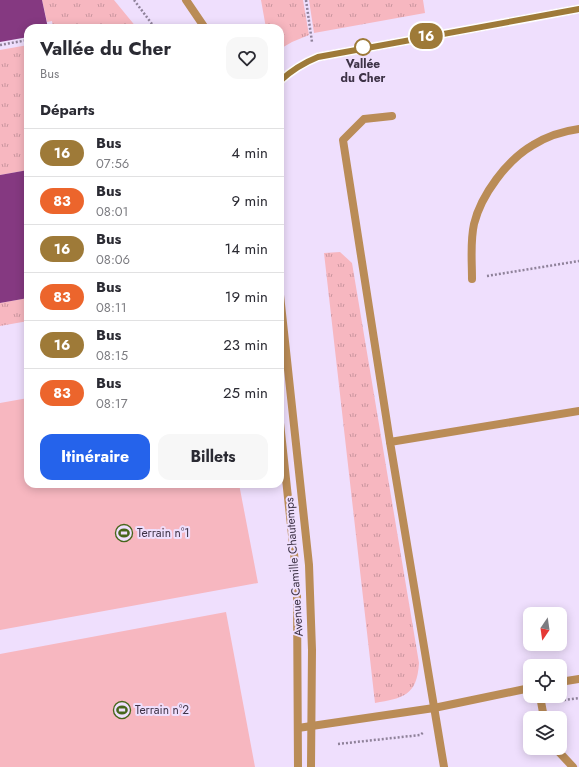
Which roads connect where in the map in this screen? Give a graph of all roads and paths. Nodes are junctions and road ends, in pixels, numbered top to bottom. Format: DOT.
graph roads {
  1 [pos="134,0"];
  2 [pos="186,0"];
  3 [pos="306,0"];
  4 [pos="579,9"];
  5 [pos="153,24"];
  6 [pos="202,24"];
  7 [pos="24,41"];
  8 [pos="312,42"];
  9 [pos="0,45"];
  10 [pos="284,77"];
  11 [pos="392,116"];
  12 [pos="579,129"];
  13 [pos="579,261"];
  14 [pos="472,278"];
  15 [pos="284,334"];
  16 [pos="579,411"];
  17 [pos="390,442"];
  18 [pos="284,462"];
  19 [pos="579,679"];
  20 [pos="567,681"];
  21 [pos="523,689"];
  22 [pos="579,698"];
  23 [pos="567,699"];
  24 [pos="434,708"];
  25 [pos="436,724"];
  26 [pos="312,727"];
  27 [pos="298,728"];
  28 [pos="338,744"];
  29 [pos="562,755"];
  30 [pos="298,767"];
  31 [pos="312,767"];
  32 [pos="444,767"];
  33 [pos="573,767"];
  1 -- 5 [label="path"];
  2 -- 6 [label="street"];
  3 -- 8 [label="path"];
  4 -- 10 [label="street"];
  7 -- 9 [label="path"];
  11 -- 17 [label="street"];
  12 -- 14 [label="street"];
  13 -- 14 [label="path"];
  15 -- 26 [label="street, Avenue Camille Chautemps"];
  16 -- 17 [label="street"];
  17 -- 24 [label="street"];
  18 -- 27 [label="street, Avenue Camille Chautemps"];
  19 -- 20 [label="street"];
  21 -- 24 [label="street"];
  22 -- 23 [label="path"];
  24 -- 25 [label="street"];
  24 -- 26 [label="street"];
  25 -- 28 [label="path"];
  25 -- 32 [label="street"];
  26 -- 27 [label="street"];
  26 -- 31 [label="street, Avenue Camille Chautemps"];
  27 -- 30 [label="street, Avenue Camille Chautemps"];
  29 -- 33 [label="street"];
}
